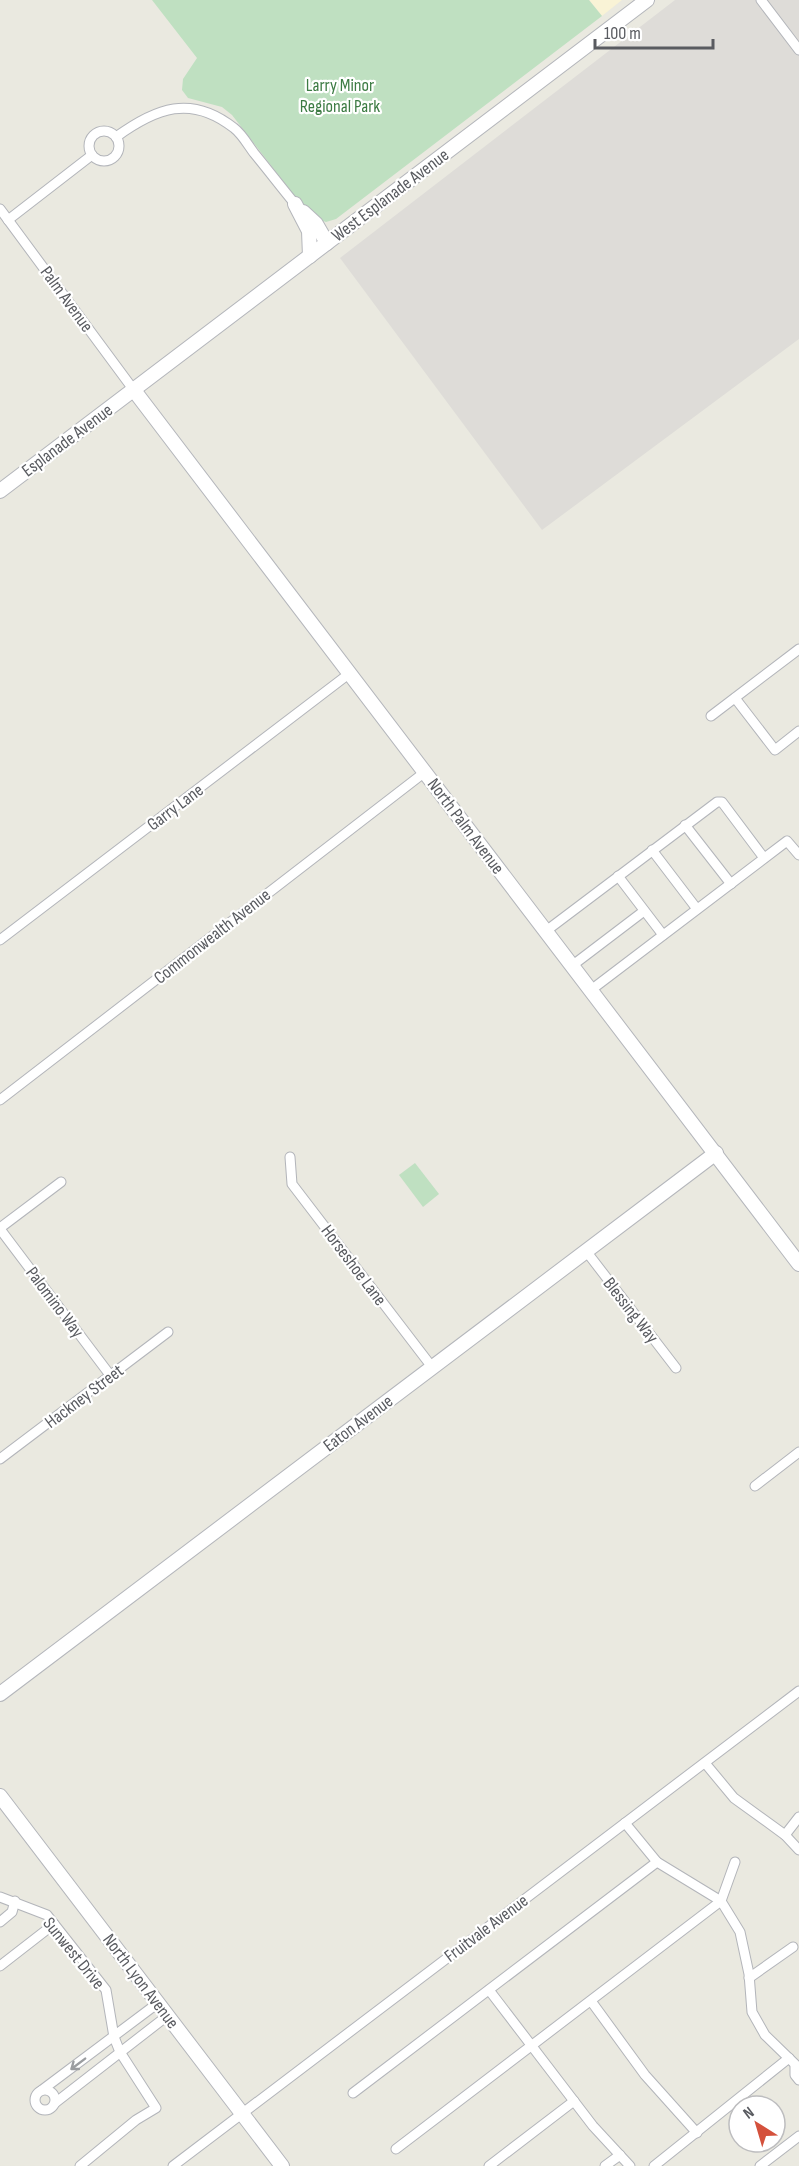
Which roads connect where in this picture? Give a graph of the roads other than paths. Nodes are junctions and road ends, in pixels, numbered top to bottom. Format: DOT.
graph roads {
  1 [pos="646,0"];
  2 [pos="760,0"];
  3 [pos="799,50"];
  4 [pos="116,137"];
  5 [pos="92,155"];
  6 [pos="295,204"];
  7 [pos="0,209"];
  8 [pos="9,220"];
  9 [pos="327,243"];
  10 [pos="310,256"];
  11 [pos="134,389"];
  12 [pos="0,491"];
  13 [pos="799,649"];
  14 [pos="350,673"];
  15 [pos="735,698"];
  16 [pos="711,716"];
  17 [pos="799,731"];
  18 [pos="425,772"];
  19 [pos="686,825"];
  20 [pos="652,850"];
  21 [pos="799,855"];
  22 [pos="765,858"];
  23 [pos="618,876"];
  24 [pos="730,884"];
  25 [pos="697,909"];
  26 [pos="644,911"];
  27 [pos="546,931"];
  28 [pos="663,935"];
  29 [pos="0,940"];
  30 [pos="573,965"];
  31 [pos="591,990"];
  32 [pos="0,1100"];
  33 [pos="716,1153"];
  34 [pos="290,1157"];
  35 [pos="61,1182"];
  36 [pos="0,1229"];
  37 [pos="586,1251"];
  38 [pos="799,1264"];
  39 [pos="168,1332"];
  40 [pos="432,1367"];
  41 [pos="676,1368"];
  42 [pos="110,1375"];
  43 [pos="799,1452"];
  44 [pos="0,1460"];
  45 [pos="755,1485"];
  46 [pos="799,1691"];
  47 [pos="0,1694"];
  48 [pos="705,1763"];
  49 [pos="0,1796"];
  50 [pos="799,1817"];
  51 [pos="625,1823"];
  52 [pos="785,1835"];
  53 [pos="799,1850"];
  54 [pos="657,1862"];
  55 [pos="735,1862"];
  56 [pos="0,1897"];
  57 [pos="15,1901"];
  58 [pos="721,1901"];
  59 [pos="0,1922"];
  60 [pos="54,1924"];
  61 [pos="793,1947"];
  62 [pos="0,1966"];
  63 [pos="749,1978"];
  64 [pos="489,1990"];
  65 [pos="591,2001"];
  66 [pos="158,2003"];
  67 [pos="167,2016"];
  68 [pos="131,2024"];
  69 [pos="114,2037"];
  70 [pos="141,2037"];
  71 [pos="532,2046"];
  72 [pos="120,2052"];
  73 [pos="794,2064"];
  74 [pos="799,2080"];
  75 [pos="42,2091"];
  76 [pos="353,2093"];
  77 [pos="574,2101"];
  78 [pos="55,2103"];
  79 [pos="241,2113"];
  80 [pos="697,2133"];
  81 [pos="799,2136"];
  82 [pos="396,2148"];
  83 [pos="620,2155"];
  84 [pos="80,2166"];
  85 [pos="172,2166"];
  86 [pos="282,2166"];
  87 [pos="489,2166"];
  88 [pos="605,2166"];
  89 [pos="630,2166"];
  90 [pos="654,2166"];
  91 [pos="760,2166"];
  1 -- 9 [label="street, West Esplanade Avenue"];
  2 -- 3 [label="street"];
  4 -- 5 [label="street"];
  4 -- 5 [label="street"];
  4 -- 6 [label="street"];
  5 -- 8 [label="street"];
  6 -- 9 [label="street"];
  6 -- 10 [label="street"];
  7 -- 8 [label="street, Palm Avenue"];
  8 -- 11 [label="street, Palm Avenue"];
  9 -- 10 [label="street, West Esplanade Avenue"];
  10 -- 11 [label="street, West Esplanade Avenue"];
  11 -- 12 [label="street, Esplanade Avenue"];
  11 -- 14 [label="street, North Palm Avenue"];
  13 -- 15 [label="street"];
  14 -- 18 [label="street, North Palm Avenue"];
  14 -- 29 [label="street, Garry Lane"];
  15 -- 16 [label="street"];
  15 -- 17 [label="street"];
  18 -- 27 [label="street, North Palm Avenue"];
  18 -- 32 [label="street, Commonwealth Avenue"];
  19 -- 20 [label="street"];
  19 -- 22 [label="street"];
  19 -- 24 [label="street"];
  20 -- 23 [label="street"];
  20 -- 25 [label="street"];
  21 -- 22 [label="street"];
  22 -- 24 [label="street"];
  23 -- 26 [label="street"];
  23 -- 27 [label="street"];
  24 -- 25 [label="street"];
  25 -- 28 [label="street"];
  26 -- 28 [label="street"];
  26 -- 30 [label="street"];
  27 -- 30 [label="street, North Palm Avenue"];
  28 -- 31 [label="street"];
  30 -- 31 [label="street, North Palm Avenue"];
  31 -- 33 [label="street, North Palm Avenue"];
  33 -- 37 [label="street, Eaton Avenue"];
  33 -- 38 [label="street, North Palm Avenue"];
  34 -- 40 [label="street, Horseshoe Lane"];
  35 -- 36 [label="street"];
  36 -- 42 [label="street, Palomino Way"];
  37 -- 40 [label="street, Eaton Avenue"];
  37 -- 41 [label="street, Blessing Way"];
  39 -- 42 [label="street, Hackney Street"];
  40 -- 47 [label="street, Eaton Avenue"];
  42 -- 44 [label="street, Hackney Street"];
  43 -- 45 [label="street"];
  46 -- 48 [label="street, Fruitvale Avenue"];
  48 -- 51 [label="street, Fruitvale Avenue"];
  48 -- 52 [label="street"];
  49 -- 66 [label="street, North Lyon Avenue"];
  50 -- 52 [label="street"];
  51 -- 54 [label="street"];
  51 -- 79 [label="street, Fruitvale Avenue"];
  52 -- 53 [label="street"];
  54 -- 58 [label="street"];
  54 -- 64 [label="street"];
  55 -- 58 [label="street"];
  56 -- 57 [label="street, Sunwest Drive"];
  57 -- 59 [label="street"];
  57 -- 60 [label="street, Sunwest Drive"];
  58 -- 63 [label="street"];
  58 -- 65 [label="street"];
  60 -- 62 [label="street"];
  60 -- 69 [label="street, Sunwest Drive"];
  61 -- 63 [label="street"];
  63 -- 73 [label="street"];
  64 -- 71 [label="street"];
  64 -- 76 [label="street"];
  65 -- 71 [label="street"];
  65 -- 80 [label="street"];
  66 -- 67 [label="street, North Lyon Avenue"];
  66 -- 68 [label="street"];
  67 -- 70 [label="street"];
  67 -- 79 [label="street, North Lyon Avenue"];
  68 -- 69 [label="street"];
  68 -- 70 [label="street"];
  69 -- 72 [label="street, Sunwest Drive"];
  69 -- 75 [label="street, one-way"];
  70 -- 72 [label="street"];
  71 -- 77 [label="street"];
  71 -- 82 [label="street"];
  72 -- 78 [label="street"];
  72 -- 84 [label="street, Sunwest Drive"];
  73 -- 74 [label="street"];
  73 -- 80 [label="street"];
  75 -- 78 [label="street"];
  75 -- 78 [label="street"];
  77 -- 83 [label="street"];
  77 -- 87 [label="street"];
  79 -- 85 [label="street, Fruitvale Avenue"];
  79 -- 86 [label="street, North Lyon Avenue"];
  80 -- 90 [label="street"];
  81 -- 91 [label="street"];
  83 -- 88 [label="street"];
  83 -- 89 [label="street"];
}
